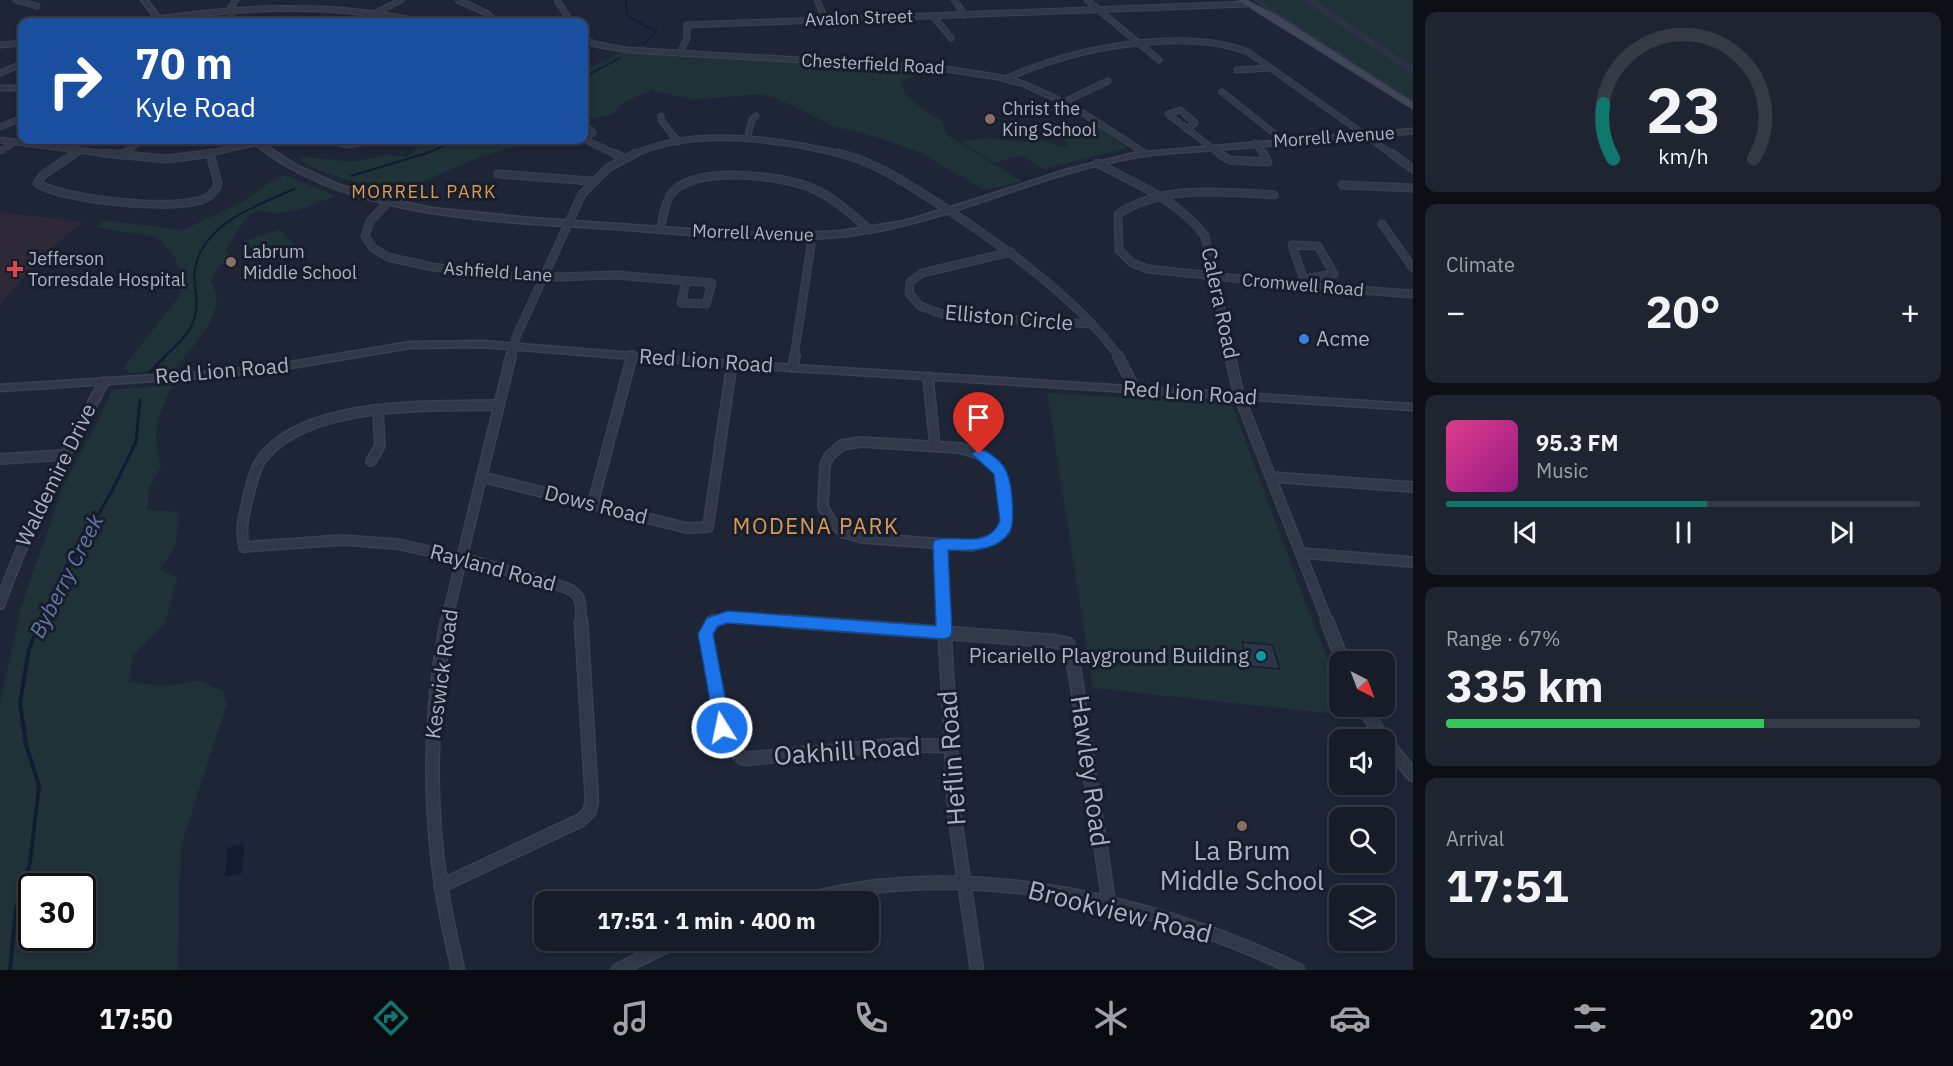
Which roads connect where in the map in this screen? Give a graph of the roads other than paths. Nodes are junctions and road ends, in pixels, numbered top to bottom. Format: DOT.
graph roads {
  1 [pos="16,0"];
  2 [pos="137,0"];
  3 [pos="144,0"];
  4 [pos="236,0"];
  5 [pos="401,0"];
  6 [pos="458,0"];
  7 [pos="557,0"];
  8 [pos="817,0"];
  9 [pos="954,0"];
  10 [pos="1087,0"];
  11 [pos="1244,2"];
  12 [pos="37,6"];
  13 [pos="231,7"];
  14 [pos="383,9"];
  15 [pos="1097,9"];
  16 [pos="1263,14"];
  17 [pos="965,15"];
  18 [pos="933,16"];
  19 [pos="154,18"];
  20 [pos="155,18"];
  21 [pos="173,18"];
  22 [pos="232,18"];
  23 [pos="358,18"];
  24 [pos="411,18"];
  25 [pos="493,18"];
  26 [pos="568,18"];
  27 [pos="826,20"];
  28 [pos="951,38"];
  29 [pos="588,40"];
  30 [pos="18,43"];
  31 [pos="594,44"];
  32 [pos="1137,44"];
  33 [pos="0,45"];
  34 [pos="588,46"];
  35 [pos="680,53"];
  36 [pos="1159,60"];
  37 [pos="18,66"];
  38 [pos="1270,68"];
  39 [pos="1237,70"];
  40 [pos="0,73"];
  41 [pos="1008,78"];
  42 [pos="1108,81"];
  43 [pos="0,88"];
  44 [pos="18,88"];
  45 [pos="1222,92"];
  46 [pos="1066,101"];
  47 [pos="1413,107"];
  48 [pos="1413,115"];
  49 [pos="661,116"];
  50 [pos="756,116"];
  51 [pos="18,119"];
  52 [pos="0,126"];
  53 [pos="1186,129"];
  54 [pos="1413,131"];
  55 [pos="1365,135"];
  56 [pos="747,138"];
  57 [pos="0,140"];
  58 [pos="588,141"];
  59 [pos="1284,141"];
  60 [pos="15,142"];
  61 [pos="18,142"];
  62 [pos="678,142"];
  63 [pos="29,144"];
  64 [pos="136,144"];
  65 [pos="245,144"];
  66 [pos="260,144"];
  67 [pos="1256,144"];
  68 [pos="1210,147"];
  69 [pos="0,151"];
  70 [pos="79,151"];
  71 [pos="1145,153"];
  72 [pos="210,154"];
  73 [pos="121,155"];
  74 [pos="623,158"];
  75 [pos="1097,163"];
  76 [pos="1413,169"];
  77 [pos="498,174"];
  78 [pos="591,181"];
  79 [pos="1342,185"];
  80 [pos="1413,188"];
  81 [pos="1274,195"];
  82 [pos="1158,197"];
  83 [pos="389,201"];
  84 [pos="949,211"];
  85 [pos="569,223"];
  86 [pos="1382,224"];
  87 [pos="660,230"];
  88 [pos="870,230"];
  89 [pos="809,236"];
  90 [pos="1011,252"];
  91 [pos="1413,268"];
  92 [pos="1215,276"];
  93 [pos="544,278"];
  94 [pos="686,282"];
  95 [pos="1305,282"];
  96 [pos="1413,294"];
  97 [pos="1091,324"];
  98 [pos="513,346"];
  99 [pos="632,356"];
  100 [pos="732,364"];
  101 [pos="793,368"];
  102 [pos="928,377"];
  103 [pos="104,382"];
  104 [pos="0,388"];
  105 [pos="1135,389"];
  106 [pos="1239,396"];
  107 [pos="498,405"];
  108 [pos="1413,407"];
  109 [pos="378,410"];
  110 [pos="934,446"];
  111 [pos="63,455"];
  112 [pos="0,459"];
  113 [pos="371,460"];
  114 [pos="482,477"];
  115 [pos="1271,477"];
  116 [pos="1413,487"];
  117 [pos="593,503"];
  118 [pos="940,544"];
  119 [pos="1301,553"];
  120 [pos="462,559"];
  121 [pos="1413,562"];
  122 [pos="0,604"];
  123 [pos="944,632"];
  124 [pos="1339,651"];
  125 [pos="950,746"];
  126 [pos="1395,753"];
  127 [pos="1413,775"];
  128 [pos="963,882"];
  129 [pos="441,886"];
  130 [pos="844,891"];
  131 [pos="1109,904"];
  132 [pos="652,951"];
  133 [pos="458,970"];
  134 [pos="618,970"];
  135 [pos="977,970"];
  136 [pos="1298,970"];
  1 -- 12 [label="street"];
  2 -- 19 [label="street"];
  3 -- 20 [label="street"];
  4 -- 13 [label="street"];
  5 -- 14 [label="street"];
  6 -- 25 [label="street"];
  7 -- 26 [label="street"];
  8 -- 27 [label="street"];
  9 -- 17 [label="street"];
  10 -- 15 [label="street"];
  11 -- 15 [label="street, Avalon Street"];
  11 -- 16 [label="main road"];
  13 -- 14 [label="street"];
  13 -- 21 [label="street"];
  13 -- 22 [label="street"];
  14 -- 23 [label="street"];
  14 -- 24 [label="street"];
  15 -- 17 [label="street, Avalon Street"];
  15 -- 32 [label="street"];
  16 -- 47 [label="main road"];
  16 -- 48 [label="main road"];
  17 -- 18 [label="street, Avalon Street"];
  18 -- 27 [label="street, Avalon Street"];
  18 -- 28 [label="street"];
  27 -- 35 [label="street, Avalon Street"];
  29 -- 31 [label="street, Chesterfield Road"];
  30 -- 33 [label="street"];
  31 -- 34 [label="street"];
  31 -- 35 [label="street, Chesterfield Road"];
  32 -- 36 [label="street"];
  32 -- 38 [label="street"];
  32 -- 41 [label="street"];
  35 -- 41 [label="street, Chesterfield Road"];
  37 -- 40 [label="street"];
  38 -- 39 [label="street"];
  38 -- 55 [label="street"];
  41 -- 46 [label="street, Chesterfield Road"];
  42 -- 46 [label="street"];
  43 -- 44 [label="street"];
  45 -- 59 [label="street"];
  46 -- 71 [label="street, Chesterfield Road"];
  49 -- 62 [label="street"];
  50 -- 56 [label="street"];
  51 -- 52 [label="street"];
  53 -- 68 [label="street"];
  54 -- 55 [label="street, Morrell Avenue"];
  55 -- 59 [label="street, Morrell Avenue"];
  55 -- 76 [label="street"];
  56 -- 62 [label="street"];
  56 -- 84 [label="street"];
  57 -- 60 [label="street"];
  58 -- 74 [label="street"];
  59 -- 67 [label="street, Morrell Avenue"];
  60 -- 61 [label="street"];
  60 -- 69 [label="street"];
  62 -- 74 [label="street"];
  63 -- 70 [label="street"];
  64 -- 73 [label="street"];
  65 -- 72 [label="street"];
  66 -- 83 [label="street, Morrell Avenue"];
  67 -- 68 [label="street, Morrell Avenue"];
  67 -- 68 [label="street, Morrell Avenue"];
  68 -- 71 [label="street, Morrell Avenue"];
  70 -- 72 [label="street"];
  70 -- 73 [label="street"];
  71 -- 75 [label="street, Morrell Avenue"];
  72 -- 73 [label="street"];
  74 -- 78 [label="street"];
  75 -- 82 [label="street, Calera Road"];
  75 -- 84 [label="street, Morrell Avenue"];
  77 -- 78 [label="street"];
  78 -- 85 [label="street, Keswick Road"];
  79 -- 80 [label="street"];
  81 -- 82 [label="street"];
  82 -- 92 [label="street, Calera Road"];
  82 -- 92 [label="street, Cromwell Road"];
  83 -- 85 [label="street, Morrell Avenue"];
  83 -- 93 [label="street, Ashfield Lane"];
  84 -- 88 [label="street, Morrell Avenue"];
  84 -- 90 [label="street"];
  85 -- 87 [label="street, Morrell Avenue"];
  85 -- 93 [label="street, Keswick Road"];
  86 -- 91 [label="street"];
  87 -- 88 [label="street"];
  87 -- 89 [label="street, Morrell Avenue"];
  88 -- 89 [label="street, Morrell Avenue"];
  89 -- 101 [label="street"];
  90 -- 97 [label="street"];
  90 -- 97 [label="street, Elliston Circle"];
  92 -- 95 [label="street, Cromwell Road"];
  92 -- 106 [label="street, Calera Road"];
  93 -- 94 [label="street, Ashfield Lane"];
  93 -- 98 [label="street, Keswick Road"];
  94 -- 94 [label="street, Ashfield Lane"];
  95 -- 95 [label="street"];
  95 -- 96 [label="street, Cromwell Road"];
  97 -- 105 [label="street"];
  98 -- 99 [label="street, Red Lion Road"];
  98 -- 103 [label="street, Red Lion Road"];
  98 -- 107 [label="street, Keswick Road"];
  99 -- 100 [label="street, Red Lion Road"];
  99 -- 117 [label="street"];
  100 -- 101 [label="street, Red Lion Road"];
  100 -- 117 [label="street, Dows Road"];
  101 -- 102 [label="street, Red Lion Road"];
  102 -- 105 [label="street, Red Lion Road"];
  102 -- 110 [label="street"];
  103 -- 104 [label="street, Red Lion Road"];
  103 -- 111 [label="street, Waldemire Drive"];
  105 -- 106 [label="street, Red Lion Road"];
  106 -- 108 [label="street, Red Lion Road"];
  106 -- 115 [label="street, Calera Road"];
  107 -- 109 [label="street"];
  107 -- 114 [label="street, Keswick Road"];
  109 -- 113 [label="street"];
  109 -- 120 [label="street, Rayland Road"];
  110 -- 118 [label="street"];
  110 -- 118 [label="street"];
  111 -- 112 [label="street"];
  111 -- 122 [label="street, Waldemire Drive"];
  114 -- 117 [label="street, Dows Road"];
  114 -- 120 [label="street, Keswick Road"];
  115 -- 116 [label="street"];
  115 -- 119 [label="street, Calera Road"];
  118 -- 123 [label="street, Heflin Road"];
  119 -- 121 [label="street"];
  119 -- 124 [label="street, Calera Road"];
  120 -- 129 [label="street, Keswick Road"];
  120 -- 129 [label="street, Rayland Road"];
  123 -- 125 [label="street, Heflin Road"];
  123 -- 125 [label="street, Oakhill Road"];
  123 -- 131 [label="street, Hawley Road"];
  125 -- 128 [label="street, Heflin Road"];
  126 -- 127 [label="street"];
  128 -- 130 [label="street, Brookview Road"];
  128 -- 131 [label="street, Brookview Road"];
  128 -- 135 [label="street, Heflin Road"];
  129 -- 133 [label="street, Keswick Road"];
  131 -- 136 [label="street, Brookview Road"];
  132 -- 134 [label="street"];
}
